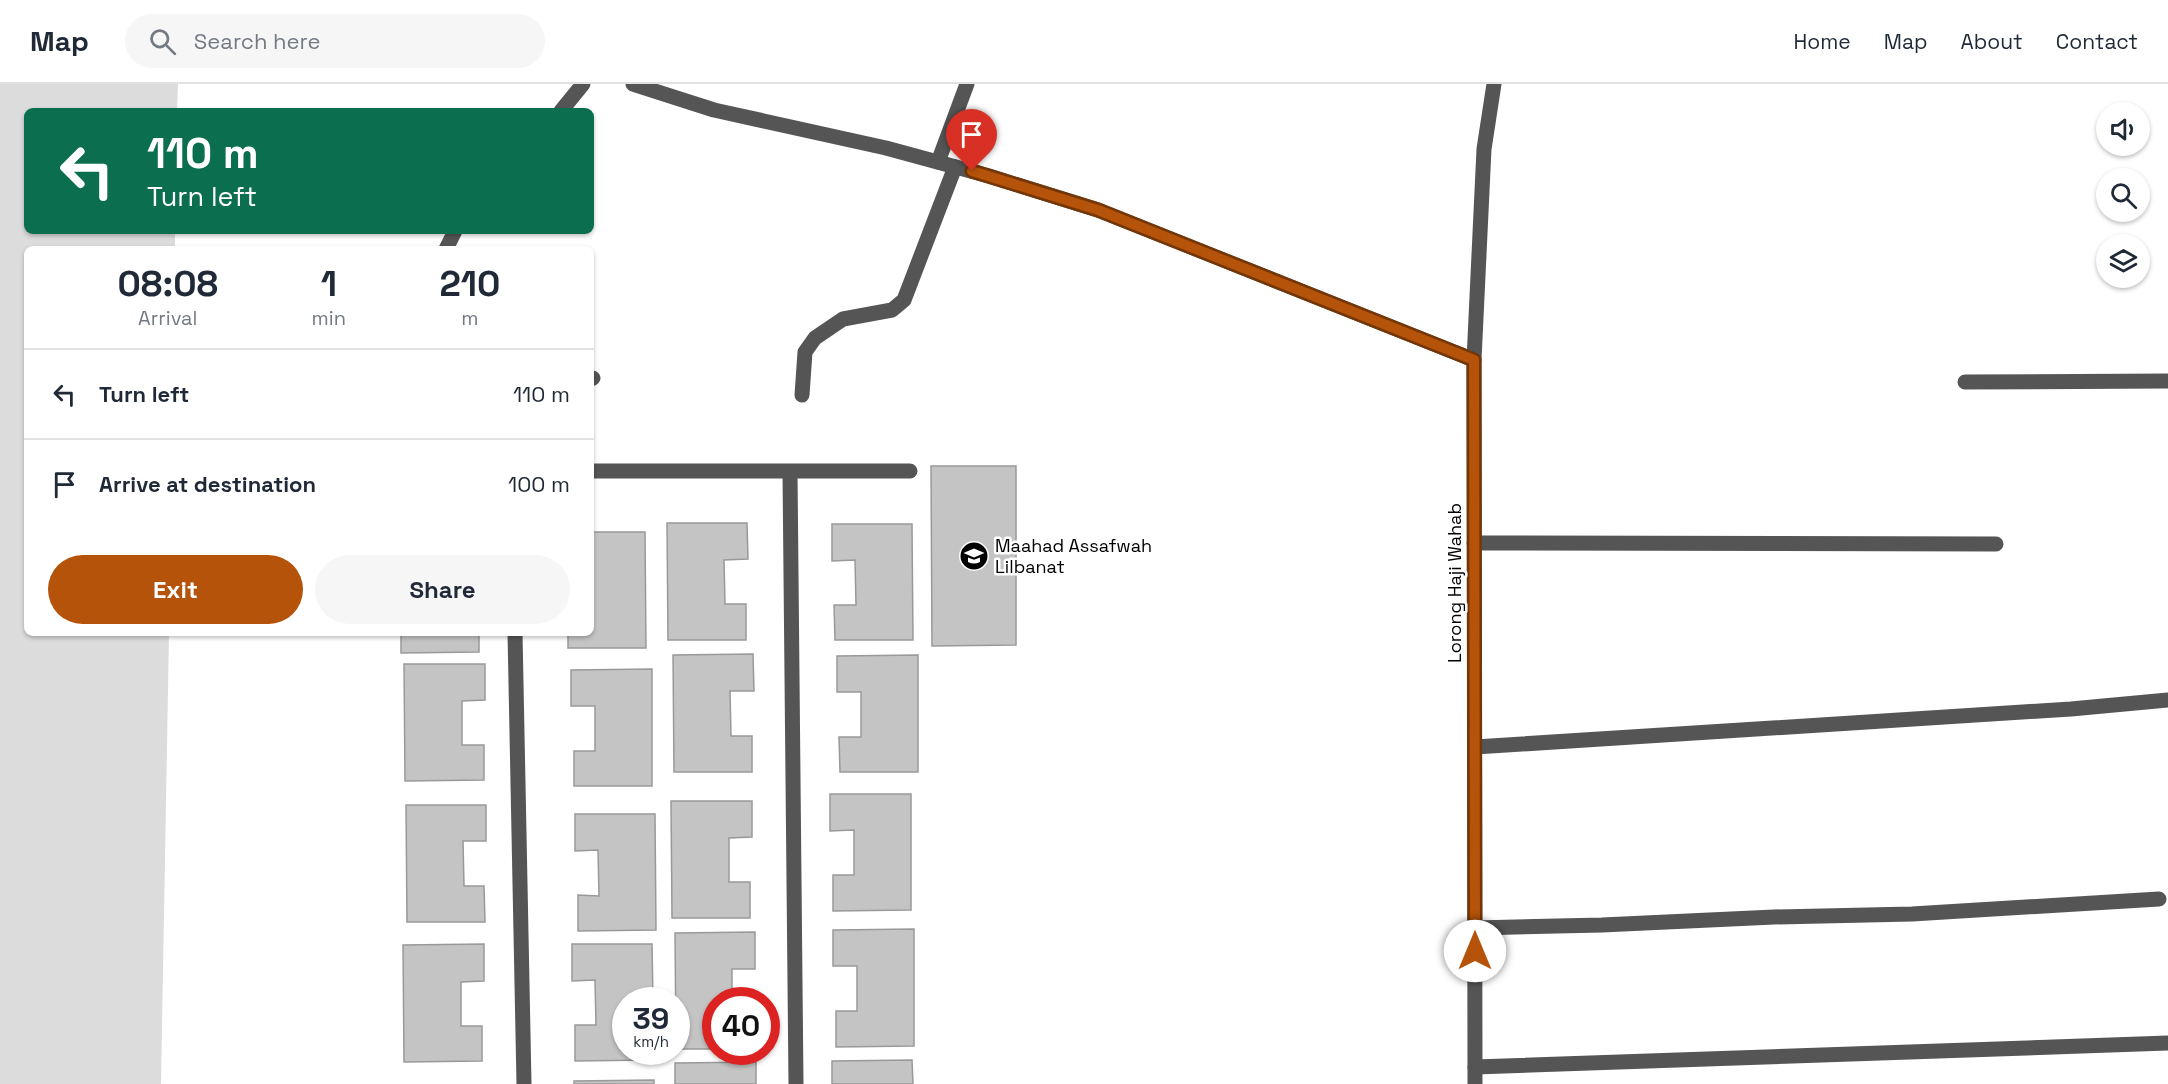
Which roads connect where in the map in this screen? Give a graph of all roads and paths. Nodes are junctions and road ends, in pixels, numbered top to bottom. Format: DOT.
graph roads {
  1 [pos="583,84"];
  2 [pos="633,84"];
  3 [pos="966,84"];
  4 [pos="1494,84"];
  5 [pos="563,108"];
  6 [pos="938,162"];
  7 [pos="955,167"];
  8 [pos="1474,360"];
  9 [pos="2168,381"];
  10 [pos="1965,382"];
  11 [pos="802,395"];
  12 [pos="594,471"];
  13 [pos="910,471"];
  14 [pos="790,472"];
  15 [pos="1474,543"];
  16 [pos="1996,544"];
  17 [pos="515,636"];
  18 [pos="2168,700"];
  19 [pos="1474,747"];
  20 [pos="2159,899"];
  21 [pos="1475,928"];
  22 [pos="2168,1042"];
  23 [pos="1475,1067"];
  24 [pos="524,1084"];
  25 [pos="796,1084"];
  26 [pos="1475,1084"];
  1 -- 5 [label="street"];
  2 -- 6 [label="street"];
  3 -- 6 [label="street"];
  4 -- 8 [label="street, Lorong Haji Wahab"];
  6 -- 7 [label="street"];
  7 -- 8 [label="street"];
  7 -- 11 [label="street"];
  8 -- 15 [label="street, Lorong Haji Wahab"];
  9 -- 10 [label="street"];
  12 -- 14 [label="street"];
  13 -- 14 [label="street"];
  14 -- 25 [label="street"];
  15 -- 16 [label="street"];
  15 -- 19 [label="street, Lorong Haji Wahab"];
  17 -- 24 [label="street"];
  18 -- 19 [label="street"];
  19 -- 21 [label="street, Lorong Haji Wahab"];
  20 -- 21 [label="street"];
  21 -- 23 [label="street, Lorong Haji Wahab"];
  22 -- 23 [label="street"];
  23 -- 26 [label="street, Lorong Haji Wahab"];
}
